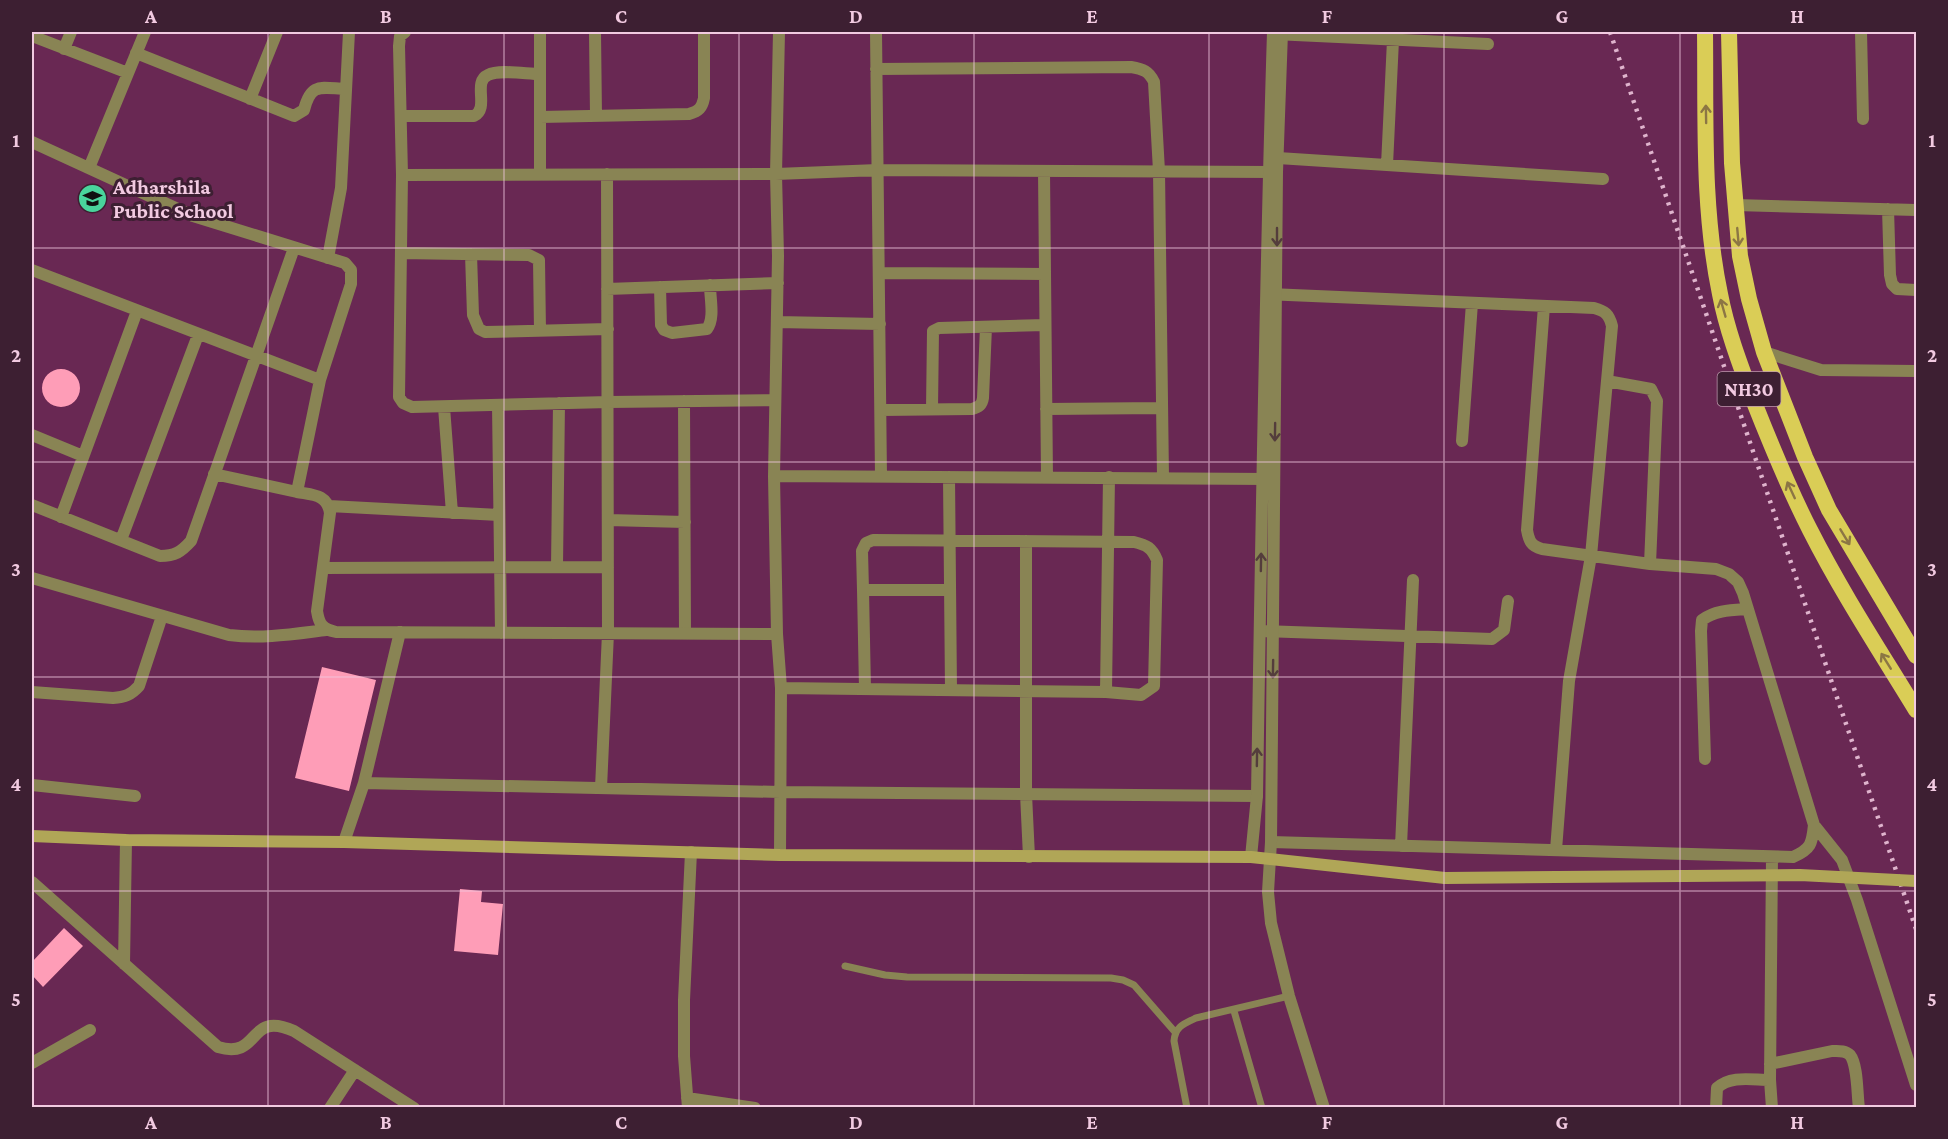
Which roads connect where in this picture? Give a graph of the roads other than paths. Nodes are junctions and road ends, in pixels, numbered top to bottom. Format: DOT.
graph roads {
  1 [pos="71,32"];
  2 [pos="145,32"];
  3 [pos="277,32"];
  4 [pos="349,32"];
  5 [pos="405,32"];
  6 [pos="540,32"];
  7 [pos="595,32"];
  8 [pos="704,32"];
  9 [pos="779,32"];
  10 [pos="876,32"];
  11 [pos="1705,32"];
  12 [pos="1729,32"];
  13 [pos="1861,32"];
  14 [pos="1278,33"];
  15 [pos="32,36"];
  16 [pos="1393,39"];
  17 [pos="1488,44"];
  18 [pos="64,49"];
  19 [pos="136,53"];
  20 [pos="876,69"];
  21 [pos="128,73"];
  22 [pos="540,74"];
  23 [pos="346,89"];
  24 [pos="250,99"];
  25 [pos="401,116"];
  26 [pos="596,116"];
  27 [pos="540,117"];
  28 [pos="1863,119"];
  29 [pos="32,142"];
  30 [pos="1278,158"];
  31 [pos="1387,165"];
  32 [pos="89,168"];
  33 [pos="878,170"];
  34 [pos="1044,171"];
  35 [pos="1158,171"];
  36 [pos="1273,172"];
  37 [pos="540,174"];
  38 [pos="607,174"];
  39 [pos="776,174"];
  40 [pos="402,175"];
  41 [pos="1603,179"];
  42 [pos="1736,205"];
  43 [pos="1888,209"];
  44 [pos="1917,210"];
  45 [pos="294,248"];
  46 [pos="401,253"];
  47 [pos="471,254"];
  48 [pos="328,258"];
  49 [pos="32,270"];
  50 [pos="879,273"];
  51 [pos="1045,273"];
  52 [pos="778,283"];
  53 [pos="710,285"];
  54 [pos="660,287"];
  55 [pos="607,289"];
  56 [pos="1917,290"];
  57 [pos="1272,295"];
  58 [pos="1472,303"];
  59 [pos="1544,306"];
  60 [pos="136,311"];
  61 [pos="777,322"];
  62 [pos="880,324"];
  63 [pos="1045,326"];
  64 [pos="986,327"];
  65 [pos="608,329"];
  66 [pos="540,331"];
  67 [pos="198,334"];
  68 [pos="1764,352"];
  69 [pos="256,357"];
  70 [pos="1917,371"];
  71 [pos="320,380"];
  72 [pos="1607,381"];
  73 [pos="775,400"];
  74 [pos="684,401"];
  75 [pos="609,402"];
  76 [pos="559,403"];
  77 [pos="498,405"];
  78 [pos="444,406"];
  79 [pos="1162,408"];
  80 [pos="932,409"];
  81 [pos="1046,409"];
  82 [pos="880,410"];
  83 [pos="32,435"];
  84 [pos="1462,441"];
  85 [pos="83,456"];
  86 [pos="214,474"];
  87 [pos="774,476"];
  88 [pos="881,476"];
  89 [pos="949,477"];
  90 [pos="1047,477"];
  91 [pos="1109,477"];
  92 [pos="1164,477"];
  93 [pos="1269,479"];
  94 [pos="297,492"];
  95 [pos="32,505"];
  96 [pos="329,506"];
  97 [pos="452,513"];
  98 [pos="499,515"];
  99 [pos="61,517"];
  100 [pos="608,520"];
  101 [pos="685,522"];
  102 [pos="121,540"];
  103 [pos="950,540"];
  104 [pos="1026,541"];
  105 [pos="1108,542"];
  106 [pos="1592,556"];
  107 [pos="1650,564"];
  108 [pos="500,567"];
  109 [pos="557,567"];
  110 [pos="608,567"];
  111 [pos="323,568"];
  112 [pos="32,578"];
  113 [pos="1413,580"];
  114 [pos="863,590"];
  115 [pos="950,590"];
  116 [pos="1508,601"];
  117 [pos="1748,609"];
  118 [pos="162,616"];
  119 [pos="326,630"];
  120 [pos="1260,631"];
  121 [pos="1274,631"];
  122 [pos="400,632"];
  123 [pos="501,633"];
  124 [pos="608,633"];
  125 [pos="685,633"];
  126 [pos="777,634"];
  127 [pos="1411,635"];
  128 [pos="1917,657"];
  129 [pos="781,688"];
  130 [pos="865,689"];
  131 [pos="951,690"];
  132 [pos="1026,691"];
  133 [pos="32,692"];
  134 [pos="1106,692"];
  135 [pos="1917,710"];
  136 [pos="1705,759"];
  137 [pos="364,783"];
  138 [pos="32,785"];
  139 [pos="602,788"];
  140 [pos="780,792"];
  141 [pos="1026,794"];
  142 [pos="135,796"];
  143 [pos="1257,796"];
  144 [pos="1814,825"];
  145 [pos="32,836"];
  146 [pos="126,840"];
  147 [pos="344,842"];
  148 [pos="1271,842"];
  149 [pos="1401,846"];
  150 [pos="1556,850"];
  151 [pos="691,852"];
  152 [pos="780,855"];
  153 [pos="1772,856"];
  154 [pos="1029,857"];
  155 [pos="1251,857"];
  156 [pos="1269,859"];
  157 [pos="1917,881"];
  158 [pos="32,882"];
  159 [pos="124,964"];
  160 [pos="845,966"];
  161 [pos="1289,996"];
  162 [pos="1234,1011"];
  163 [pos="90,1030"];
  164 [pos="1175,1032"];
  165 [pos="32,1063"];
  166 [pos="1770,1064"];
  167 [pos="356,1070"];
  168 [pos="1770,1080"];
  169 [pos="1917,1085"];
  170 [pos="688,1103"];
  171 [pos="330,1107"];
  172 [pos="414,1107"];
  173 [pos="755,1107"];
  174 [pos="1187,1107"];
  175 [pos="1262,1107"];
  176 [pos="1324,1107"];
  177 [pos="1716,1107"];
  178 [pos="1772,1107"];
  179 [pos="1858,1107"];
  1 -- 18 [label="street"];
  2 -- 19 [label="street"];
  3 -- 24 [label="street"];
  4 -- 23 [label="street"];
  5 -- 25 [label="street"];
  6 -- 22 [label="street"];
  7 -- 26 [label="street"];
  8 -- 26 [label="street"];
  9 -- 39 [label="street"];
  10 -- 20 [label="street"];
  135 -- 11 [label="highway, NH30, one-way"];
  12 -- 42 [label="highway, NH30"];
  13 -- 28 [label="street"];
  14 -- 16 [label="street"];
  14 -- 30 [label="street"];
  14 -- 36 [label="street"];
  15 -- 18 [label="street"];
  16 -- 17 [label="street"];
  16 -- 31 [label="street"];
  18 -- 21 [label="street"];
  19 -- 21 [label="street"];
  19 -- 24 [label="street"];
  20 -- 33 [label="street"];
  20 -- 35 [label="street"];
  21 -- 32 [label="street"];
  22 -- 25 [label="street"];
  22 -- 27 [label="street"];
  23 -- 24 [label="street"];
  23 -- 48 [label="street"];
  25 -- 40 [label="street"];
  26 -- 27 [label="street"];
  27 -- 37 [label="street"];
  29 -- 32 [label="street"];
  30 -- 31 [label="street"];
  30 -- 36 [label="street"];
  31 -- 41 [label="street"];
  32 -- 45 [label="street"];
  33 -- 34 [label="street"];
  33 -- 39 [label="street"];
  33 -- 50 [label="street"];
  34 -- 35 [label="street"];
  34 -- 51 [label="street"];
  35 -- 36 [label="street"];
  35 -- 79 [label="street"];
  36 -- 57 [label="street"];
  37 -- 38 [label="street"];
  37 -- 40 [label="street"];
  38 -- 39 [label="street"];
  38 -- 55 [label="street"];
  39 -- 52 [label="street"];
  40 -- 46 [label="street"];
  42 -- 43 [label="street"];
  42 -- 68 [label="highway, NH30, one-way"];
  43 -- 44 [label="street"];
  43 -- 56 [label="street"];
  45 -- 48 [label="street"];
  45 -- 69 [label="street"];
  46 -- 47 [label="street"];
  46 -- 78 [label="street"];
  47 -- 66 [label="street"];
  47 -- 66 [label="street"];
  48 -- 71 [label="street"];
  49 -- 60 [label="street"];
  50 -- 51 [label="street"];
  50 -- 62 [label="street"];
  51 -- 63 [label="street"];
  52 -- 53 [label="street"];
  52 -- 61 [label="street"];
  53 -- 54 [label="street"];
  53 -- 54 [label="street"];
  54 -- 55 [label="street"];
  55 -- 65 [label="street"];
  57 -- 58 [label="street"];
  57 -- 93 [label="street"];
  58 -- 59 [label="street"];
  58 -- 84 [label="street"];
  59 -- 72 [label="street"];
  59 -- 106 [label="street"];
  60 -- 67 [label="street"];
  60 -- 85 [label="street"];
  61 -- 62 [label="street"];
  61 -- 73 [label="street"];
  62 -- 82 [label="street"];
  63 -- 64 [label="street"];
  63 -- 81 [label="street"];
  64 -- 80 [label="street"];
  64 -- 80 [label="street"];
  65 -- 66 [label="street"];
  65 -- 75 [label="street"];
  67 -- 69 [label="street"];
  67 -- 102 [label="street"];
  68 -- 70 [label="street"];
  68 -- 128 [label="highway, NH30, one-way"];
  69 -- 71 [label="street"];
  69 -- 86 [label="street"];
  71 -- 94 [label="street"];
  72 -- 106 [label="street"];
  72 -- 107 [label="street"];
  73 -- 74 [label="street"];
  73 -- 87 [label="street"];
  74 -- 75 [label="street"];
  74 -- 101 [label="street"];
  75 -- 76 [label="street"];
  75 -- 100 [label="street"];
  76 -- 77 [label="street"];
  76 -- 109 [label="street"];
  77 -- 78 [label="street"];
  77 -- 98 [label="street"];
  78 -- 97 [label="street"];
  79 -- 81 [label="street"];
  79 -- 92 [label="street"];
  80 -- 82 [label="street"];
  81 -- 90 [label="street"];
  82 -- 88 [label="street"];
  83 -- 85 [label="street"];
  85 -- 99 [label="street"];
  86 -- 94 [label="street"];
  86 -- 102 [label="street"];
  87 -- 88 [label="street"];
  87 -- 126 [label="street"];
  88 -- 89 [label="street"];
  89 -- 90 [label="street"];
  89 -- 103 [label="street"];
  90 -- 91 [label="street"];
  91 -- 92 [label="street"];
  91 -- 105 [label="street"];
  92 -- 93 [label="street"];
  120 -- 93 [label="street, one-way"];
  93 -- 121 [label="street"];
  94 -- 96 [label="street"];
  95 -- 99 [label="street"];
  96 -- 97 [label="street"];
  96 -- 111 [label="street"];
  97 -- 98 [label="street"];
  98 -- 108 [label="street"];
  99 -- 102 [label="street"];
  100 -- 101 [label="street"];
  100 -- 110 [label="street"];
  101 -- 125 [label="street"];
  103 -- 104 [label="street"];
  103 -- 114 [label="street"];
  103 -- 115 [label="street"];
  104 -- 105 [label="street"];
  104 -- 132 [label="street"];
  105 -- 134 [label="street"];
  105 -- 134 [label="street"];
  106 -- 107 [label="street"];
  106 -- 150 [label="street"];
  107 -- 117 [label="street"];
  108 -- 109 [label="street"];
  108 -- 111 [label="street"];
  108 -- 123 [label="street"];
  109 -- 110 [label="street"];
  110 -- 124 [label="street"];
  111 -- 119 [label="street"];
  112 -- 118 [label="street"];
  113 -- 127 [label="street"];
  114 -- 115 [label="street"];
  114 -- 130 [label="street"];
  115 -- 131 [label="street"];
  116 -- 127 [label="street"];
  117 -- 136 [label="street"];
  117 -- 144 [label="street"];
  118 -- 119 [label="street"];
  118 -- 133 [label="street"];
  119 -- 122 [label="street"];
  120 -- 121 [label="street"];
  143 -- 120 [label="street, one-way"];
  121 -- 127 [label="street"];
  121 -- 148 [label="street, one-way"];
  122 -- 123 [label="street"];
  122 -- 137 [label="street"];
  123 -- 124 [label="street"];
  124 -- 125 [label="street"];
  124 -- 139 [label="street"];
  125 -- 126 [label="street"];
  126 -- 129 [label="street"];
  127 -- 149 [label="street"];
  129 -- 130 [label="street"];
  129 -- 140 [label="street"];
  130 -- 131 [label="street"];
  131 -- 132 [label="street"];
  132 -- 134 [label="street"];
  132 -- 141 [label="street"];
  137 -- 139 [label="street"];
  137 -- 147 [label="street"];
  138 -- 142 [label="street"];
  139 -- 140 [label="street"];
  140 -- 141 [label="street"];
  140 -- 152 [label="street"];
  141 -- 143 [label="street"];
  141 -- 154 [label="street"];
  143 -- 155 [label="street"];
  144 -- 153 [label="street"];
  144 -- 169 [label="street"];
  145 -- 146 [label="main road"];
  146 -- 147 [label="main road"];
  146 -- 159 [label="street"];
  147 -- 151 [label="main road"];
  148 -- 149 [label="street"];
  148 -- 156 [label="street"];
  149 -- 150 [label="street"];
  150 -- 153 [label="street"];
  151 -- 152 [label="main road"];
  151 -- 170 [label="street"];
  152 -- 154 [label="main road"];
  153 -- 166 [label="street"];
  154 -- 155 [label="main road"];
  155 -- 156 [label="main road"];
  156 -- 157 [label="main road, bridge"];
  156 -- 161 [label="street"];
  158 -- 159 [label="street"];
  159 -- 167 [label="street"];
  160 -- 164 [label="lane"];
  161 -- 162 [label="lane"];
  161 -- 176 [label="street"];
  162 -- 164 [label="lane"];
  162 -- 175 [label="lane"];
  163 -- 165 [label="street"];
  164 -- 174 [label="lane"];
  166 -- 168 [label="street"];
  166 -- 179 [label="street"];
  167 -- 171 [label="street"];
  167 -- 172 [label="street"];
  168 -- 177 [label="street"];
  168 -- 178 [label="street"];
  170 -- 173 [label="street"];
}
